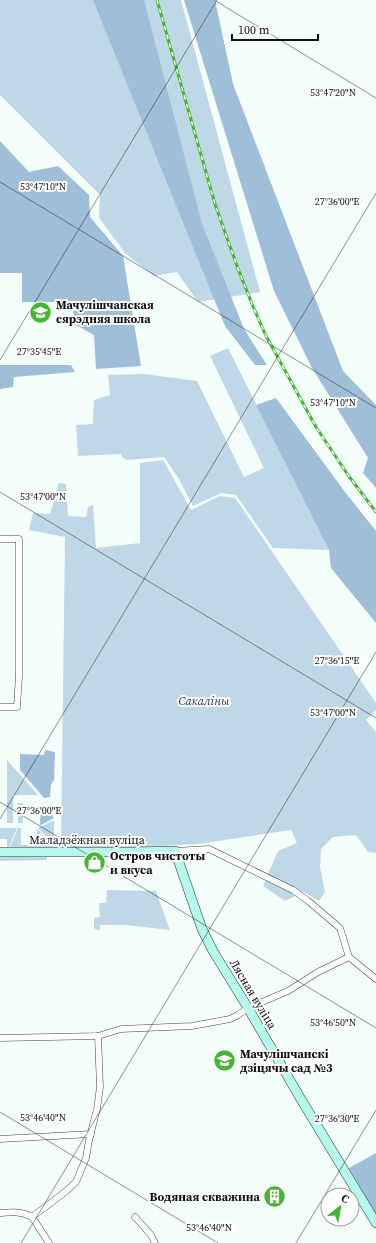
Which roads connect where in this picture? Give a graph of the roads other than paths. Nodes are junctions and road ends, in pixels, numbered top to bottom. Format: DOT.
graph roads {
  1 [pos="0,539"];
  2 [pos="0,707"];
  3 [pos="174,851"];
  4 [pos="0,852"];
  5 [pos="349,957"];
  6 [pos="376,978"];
  7 [pos="248,1008"];
  8 [pos="98,1036"];
  9 [pos="0,1038"];
  10 [pos="91,1134"];
  11 [pos="0,1139"];
  12 [pos="0,1213"];
  13 [pos="32,1217"];
  14 [pos="135,1217"];
  15 [pos="376,1223"];
  16 [pos="49,1243"];
  17 [pos="155,1243"];
  1 -- 2 [label="street"];
  3 -- 4 [label="main road, Маладзёжная вуліца"];
  3 -- 5 [label="street"];
  3 -- 7 [label="main road, Лясная вуліца"];
  5 -- 6 [label="street"];
  5 -- 7 [label="street"];
  7 -- 8 [label="street"];
  7 -- 15 [label="main road, Лясная вуліца"];
  8 -- 9 [label="street"];
  8 -- 10 [label="street"];
  10 -- 11 [label="street"];
  10 -- 13 [label="street"];
  12 -- 13 [label="street"];
  13 -- 16 [label="street"];
  14 -- 17 [label="street"];
}
